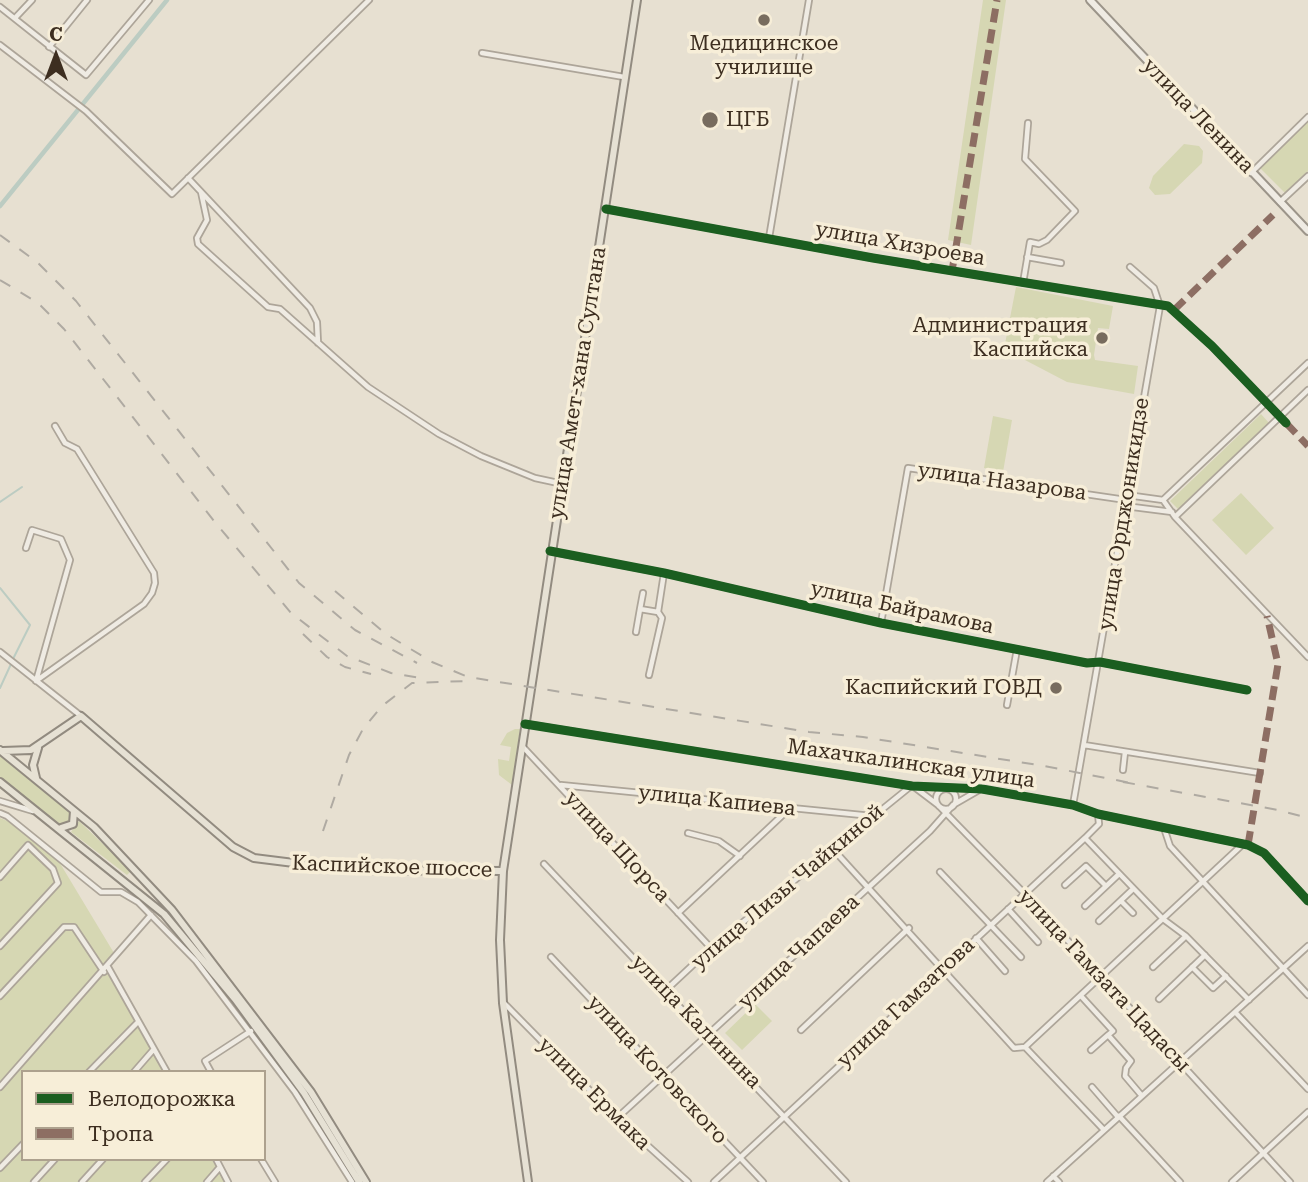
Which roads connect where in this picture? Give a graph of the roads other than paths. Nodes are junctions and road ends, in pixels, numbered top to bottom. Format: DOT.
graph roads {
  1 [pos="32,0"];
  2 [pos="87,0"];
  3 [pos="149,0"];
  4 [pos="369,0"];
  5 [pos="637,0"];
  6 [pos="799,0"];
  7 [pos="1090,0"];
  8 [pos="809,1"];
  9 [pos="0,7"];
  10 [pos="15,18"];
  11 [pos="0,46"];
  12 [pos="49,47"];
  13 [pos="482,53"];
  14 [pos="624,77"];
  15 [pos="1308,117"];
  16 [pos="1028,123"];
  17 [pos="1251,173"];
  18 [pos="1308,176"];
  19 [pos="188,178"];
  20 [pos="201,192"];
  21 [pos="1280,202"];
  22 [pos="606,209"];
  23 [pos="1308,231"];
  24 [pos="769,238"];
  25 [pos="1027,257"];
  26 [pos="1061,263"];
  27 [pos="1130,267"];
  28 [pos="1023,283"];
  29 [pos="1160,306"];
  30 [pos="318,344"];
  31 [pos="1308,363"];
  32 [pos="1308,390"];
  33 [pos="1268,403"];
  34 [pos="1280,416"];
  35 [pos="1286,423"];
  36 [pos="55,426"];
  37 [pos="563,484"];
  38 [pos="1126,500"];
  39 [pos="1163,500"];
  40 [pos="1173,515"];
  41 [pos="26,548"];
  42 [pos="551,551"];
  43 [pos="664,573"];
  44 [pos="643,593"];
  45 [pos="640,609"];
  46 [pos="658,612"];
  47 [pos="881,623"];
  48 [pos="636,632"];
  49 [pos="1017,649"];
  50 [pos="0,652"];
  51 [pos="1308,657"];
  52 [pos="1100,662"];
  53 [pos="649,675"];
  54 [pos="36,681"];
  55 [pos="1247,690"];
  56 [pos="1007,705"];
  57 [pos="81,716"];
  58 [pos="525,724"];
  59 [pos="1084,745"];
  60 [pos="523,746"];
  61 [pos="39,747"];
  62 [pos="1,750"];
  63 [pos="1125,752"];
  64 [pos="1123,770"];
  65 [pos="1260,773"];
  66 [pos="0,782"];
  67 [pos="40,784"];
  68 [pos="561,785"];
  69 [pos="912,786"];
  70 [pos="946,789"];
  71 [pos="982,789"];
  72 [pos="0,801"];
  73 [pos="938,805"];
  74 [pos="953,805"];
  75 [pos="1073,805"];
  76 [pos="789,808"];
  77 [pos="74,810"];
  78 [pos="40,813"];
  79 [pos="0,814"];
  80 [pos="945,814"];
  81 [pos="1098,814"];
  82 [pos="873,816"];
  83 [pos="59,828"];
  84 [pos="1164,828"];
  85 [pos="688,833"];
  86 [pos="35,838"];
  87 [pos="1085,838"];
  88 [pos="1243,844"];
  89 [pos="832,848"];
  90 [pos="35,852"];
  91 [pos="740,856"];
  92 [pos="544,863"];
  93 [pos="503,871"];
  94 [pos="940,872"];
  95 [pos="1119,874"];
  96 [pos="0,877"];
  97 [pos="1203,881"];
  98 [pos="1065,885"];
  99 [pos="870,886"];
  100 [pos="1106,886"];
  101 [pos="1133,889"];
  102 [pos="1024,893"];
  103 [pos="1121,901"];
  104 [pos="1308,901"];
  105 [pos="1085,906"];
  106 [pos="1008,909"];
  107 [pos="678,913"];
  108 [pos="1133,913"];
  109 [pos="151,915"];
  110 [pos="1163,919"];
  111 [pos="1099,921"];
  112 [pos="991,924"];
  113 [pos="909,929"];
  114 [pos="1186,936"];
  115 [pos="976,938"];
  116 [pos="1038,942"];
  117 [pos="0,946"];
  118 [pos="1308,946"];
  119 [pos="711,948"];
  120 [pos="1205,955"];
  121 [pos="551,957"];
  122 [pos="1021,957"];
  123 [pos="1153,967"];
  124 [pos="1192,967"];
  125 [pos="944,968"];
  126 [pos="106,969"];
  127 [pos="1282,969"];
  128 [pos="1005,971"];
  129 [pos="1226,976"];
  130 [pos="1101,978"];
  131 [pos="666,990"];
  132 [pos="1308,995"];
  133 [pos="0,996"];
  134 [pos="1081,996"];
  135 [pos="1159,999"];
  136 [pos="1249,1000"];
  137 [pos="503,1003"];
  138 [pos="1235,1012"];
  139 [pos="138,1023"];
  140 [pos="801,1030"];
  141 [pos="251,1031"];
  142 [pos="709,1035"];
  143 [pos="1108,1035"];
  144 [pos="1025,1047"];
  145 [pos="154,1049"];
  146 [pos="1091,1050"];
  147 [pos="1178,1062"];
  148 [pos="91,1070"];
  149 [pos="136,1070"];
  150 [pos="166,1070"];
  151 [pos="210,1070"];
  152 [pos="664,1077"];
  153 [pos="0,1087"];
  154 [pos="1091,1087"];
  155 [pos="1308,1089"];
  156 [pos="1142,1096"];
  157 [pos="1308,1112"];
  158 [pos="786,1115"];
  159 [pos="1119,1117"];
  160 [pos="617,1118"];
  161 [pos="1104,1130"];
  162 [pos="21,1146"];
  163 [pos="1264,1153"];
  164 [pos="740,1158"];
  165 [pos="53,1161"];
  166 [pos="101,1161"];
  167 [pos="165,1161"];
  168 [pos="217,1161"];
  169 [pos="262,1161"];
  170 [pos="220,1167"];
  171 [pos="0,1168"];
  172 [pos="1054,1176"];
  173 [pos="34,1182"];
  174 [pos="82,1182"];
  175 [pos="145,1182"];
  176 [pos="207,1182"];
  177 [pos="228,1182"];
  178 [pos="275,1182"];
  179 [pos="352,1182"];
  180 [pos="359,1182"];
  181 [pos="366,1182"];
  182 [pos="528,1182"];
  183 [pos="688,1182"];
  184 [pos="714,1182"];
  185 [pos="762,1182"];
  186 [pos="846,1182"];
  187 [pos="1047,1182"];
  188 [pos="1059,1182"];
  189 [pos="1180,1182"];
  190 [pos="1232,1182"];
  191 [pos="1290,1182"];
  1 -- 10 [label="street"];
  2 -- 12 [label="street"];
  3 -- 12 [label="street"];
  4 -- 19 [label="street"];
  5 -- 14 [label="main road, улица Амет-хана Султана"];
  6 -- 8 [label="street"];
  7 -- 17 [label="street, улица Ленина"];
  8 -- 24 [label="street"];
  9 -- 10 [label="street"];
  10 -- 12 [label="street"];
  11 -- 19 [label="street"];
  13 -- 14 [label="street"];
  14 -- 22 [label="main road, улица Амет-хана Султана"];
  15 -- 17 [label="street"];
  16 -- 25 [label="street"];
  17 -- 21 [label="street, улица Ленина"];
  18 -- 21 [label="street"];
  19 -- 20 [label="street"];
  20 -- 30 [label="street"];
  20 -- 30 [label="street"];
  21 -- 23 [label="street, улица Ленина"];
  22 -- 24 [label="street, улица Хизроева"];
  22 -- 37 [label="main road, улица Амет-хана Султана"];
  24 -- 28 [label="street, улица Хизроева"];
  25 -- 26 [label="street"];
  25 -- 28 [label="street"];
  27 -- 29 [label="street"];
  28 -- 29 [label="street, улица Хизроева"];
  29 -- 33 [label="street, улица Хизроева"];
  29 -- 38 [label="street, улица Орджоникидзе"];
  30 -- 37 [label="street"];
  31 -- 33 [label="street"];
  32 -- 34 [label="street"];
  33 -- 34 [label="street, улица Хизроева"];
  33 -- 39 [label="street"];
  34 -- 35 [label="street, улица Хизроева"];
  34 -- 40 [label="street"];
  36 -- 54 [label="street"];
  37 -- 42 [label="main road, улица Амет-хана Султана"];
  38 -- 39 [label="street, улица Назарова"];
  38 -- 40 [label="street"];
  38 -- 47 [label="street, улица Назарова"];
  38 -- 52 [label="street, улица Орджоникидзе"];
  39 -- 40 [label="street"];
  40 -- 51 [label="street"];
  41 -- 54 [label="street"];
  42 -- 43 [label="street, улица Байрамова"];
  42 -- 58 [label="main road, улица Амет-хана Султана"];
  43 -- 46 [label="street"];
  43 -- 47 [label="street, улица Байрамова"];
  44 -- 45 [label="street"];
  45 -- 46 [label="street"];
  45 -- 48 [label="street"];
  46 -- 53 [label="street"];
  47 -- 49 [label="street, улица Байрамова"];
  49 -- 52 [label="street, улица Байрамова"];
  49 -- 56 [label="street"];
  50 -- 54 [label="street"];
  52 -- 55 [label="street, улица Байрамова"];
  52 -- 59 [label="street, улица Орджоникидзе"];
  54 -- 57 [label="street"];
  57 -- 61 [label="main road"];
  57 -- 93 [label="main road, Каспийское шоссе"];
  58 -- 60 [label="main road, улица Амет-хана Султана"];
  58 -- 69 [label="street, Махачкалинская улица"];
  59 -- 63 [label="street"];
  59 -- 75 [label="street, улица Орджоникидзе"];
  60 -- 68 [label="street, улица Щорса"];
  60 -- 93 [label="main road, улица Амет-хана Султана"];
  61 -- 62 [label="main road"];
  61 -- 67 [label="main road"];
  62 -- 67 [label="main road"];
  63 -- 64 [label="street"];
  63 -- 65 [label="street"];
  66 -- 78 [label="main road"];
  67 -- 77 [label="main road"];
  68 -- 76 [label="street, улица Капиева"];
  68 -- 107 [label="street, улица Щорса"];
  69 -- 70 [label="street, Махачкалинская улица"];
  69 -- 73 [label="street, улица Гамзата Цадасы"];
  69 -- 82 [label="street, улица Лизы Чайкиной"];
  70 -- 71 [label="street, Махачкалинская улица"];
  70 -- 73 [label="street"];
  70 -- 74 [label="street"];
  71 -- 74 [label="street, улица Чапаева"];
  71 -- 75 [label="street, Махачкалинская улица"];
  72 -- 78 [label="street"];
  73 -- 74 [label="street"];
  73 -- 80 [label="street, улица Гамзата Цадасы"];
  74 -- 80 [label="street, улица Чапаева"];
  75 -- 81 [label="street, Махачкалинская улица"];
  76 -- 82 [label="street, улица Капиева"];
  76 -- 91 [label="street"];
  77 -- 83 [label="main road"];
  77 -- 181 [label="main road"];
  78 -- 83 [label="main road"];
  79 -- 86 [label="street"];
  80 -- 99 [label="street, улица Чапаева"];
  80 -- 102 [label="street, улица Гамзата Цадасы"];
  81 -- 84 [label="street, Махачкалинская улица"];
  81 -- 87 [label="street, улица Гамзатова"];
  82 -- 89 [label="street, улица Лизы Чайкиной"];
  83 -- 180 [label="main road"];
  84 -- 88 [label="street, Махачкалинская улица"];
  84 -- 97 [label="street"];
  85 -- 91 [label="street"];
  86 -- 90 [label="street"];
  86 -- 109 [label="street"];
  87 -- 95 [label="street"];
  87 -- 102 [label="street, улица Гамзатова"];
  88 -- 97 [label="street"];
  88 -- 104 [label="street, Махачкалинская улица"];
  89 -- 99 [label="street"];
  89 -- 119 [label="street, улица Лизы Чайкиной"];
  90 -- 96 [label="street"];
  90 -- 117 [label="street"];
  91 -- 107 [label="street"];
  92 -- 131 [label="street, улица Калинина"];
  93 -- 137 [label="main road, улица Амет-хана Султана"];
  94 -- 112 [label="street"];
  95 -- 100 [label="street"];
  95 -- 101 [label="street"];
  97 -- 110 [label="street"];
  97 -- 127 [label="street"];
  98 -- 100 [label="street"];
  99 -- 113 [label="street"];
  99 -- 142 [label="street, улица Чапаева"];
  100 -- 105 [label="street"];
  101 -- 103 [label="street"];
  101 -- 110 [label="street"];
  102 -- 106 [label="street, улица Гамзатова"];
  102 -- 130 [label="street, улица Гамзата Цадасы"];
  103 -- 108 [label="street"];
  103 -- 111 [label="street"];
  106 -- 112 [label="street, улица Гамзатова"];
  106 -- 116 [label="street"];
  107 -- 119 [label="street, улица Щорса"];
  109 -- 126 [label="street"];
  109 -- 141 [label="street"];
  110 -- 114 [label="street"];
  110 -- 130 [label="street"];
  112 -- 115 [label="street, улица Гамзатова"];
  112 -- 122 [label="street"];
  113 -- 125 [label="street"];
  113 -- 140 [label="street"];
  114 -- 120 [label="street"];
  114 -- 123 [label="street"];
  115 -- 125 [label="street, улица Гамзатова"];
  115 -- 128 [label="street"];
  118 -- 127 [label="street"];
  119 -- 131 [label="street, улица Лизы Чайкиной"];
  120 -- 124 [label="street"];
  120 -- 129 [label="street"];
  121 -- 152 [label="street, улица Котовского"];
  124 -- 129 [label="street"];
  124 -- 135 [label="street"];
  125 -- 144 [label="street"];
  125 -- 158 [label="street, улица Гамзатова"];
  126 -- 133 [label="street"];
  126 -- 139 [label="street"];
  126 -- 153 [label="street"];
  127 -- 132 [label="street"];
  127 -- 136 [label="street"];
  129 -- 136 [label="street"];
  130 -- 134 [label="street"];
  130 -- 147 [label="street, улица Гамзата Цадасы"];
  131 -- 142 [label="street, улица Калинина"];
  134 -- 143 [label="street"];
  134 -- 144 [label="street"];
  136 -- 138 [label="street"];
  137 -- 160 [label="street, улица Ермака"];
  137 -- 182 [label="main road, улица Амет-хана Султана"];
  138 -- 147 [label="street"];
  138 -- 155 [label="street"];
  139 -- 145 [label="street"];
  139 -- 148 [label="street"];
  141 -- 151 [label="street"];
  141 -- 179 [label="street"];
  142 -- 152 [label="street, улица Чапаева"];
  142 -- 158 [label="street, улица Калинина"];
  143 -- 146 [label="street"];
  143 -- 156 [label="street"];
  144 -- 161 [label="street"];
  145 -- 149 [label="street"];
  145 -- 150 [label="street"];
  147 -- 156 [label="street"];
  147 -- 163 [label="street, улица Гамзата Цадасы"];
  152 -- 160 [label="street, улица Чапаева"];
  152 -- 164 [label="street, улица Котовского"];
  154 -- 159 [label="street"];
  156 -- 159 [label="street"];
  157 -- 163 [label="street"];
  158 -- 164 [label="street, улица Гамзатова"];
  158 -- 186 [label="street, улица Калинина"];
  159 -- 161 [label="street"];
  159 -- 189 [label="street"];
  160 -- 183 [label="street, улица Ермака"];
  161 -- 172 [label="street"];
  162 -- 171 [label="street"];
  163 -- 190 [label="street"];
  163 -- 191 [label="street, улица Гамзата Цадасы"];
  164 -- 184 [label="street, улица Гамзатова"];
  164 -- 185 [label="street, улица Котовского"];
  165 -- 173 [label="street"];
  166 -- 174 [label="street"];
  167 -- 175 [label="street"];
  168 -- 170 [label="street"];
  169 -- 178 [label="street"];
  170 -- 176 [label="street"];
  170 -- 177 [label="street"];
  172 -- 187 [label="street"];
  172 -- 188 [label="street"];
}
